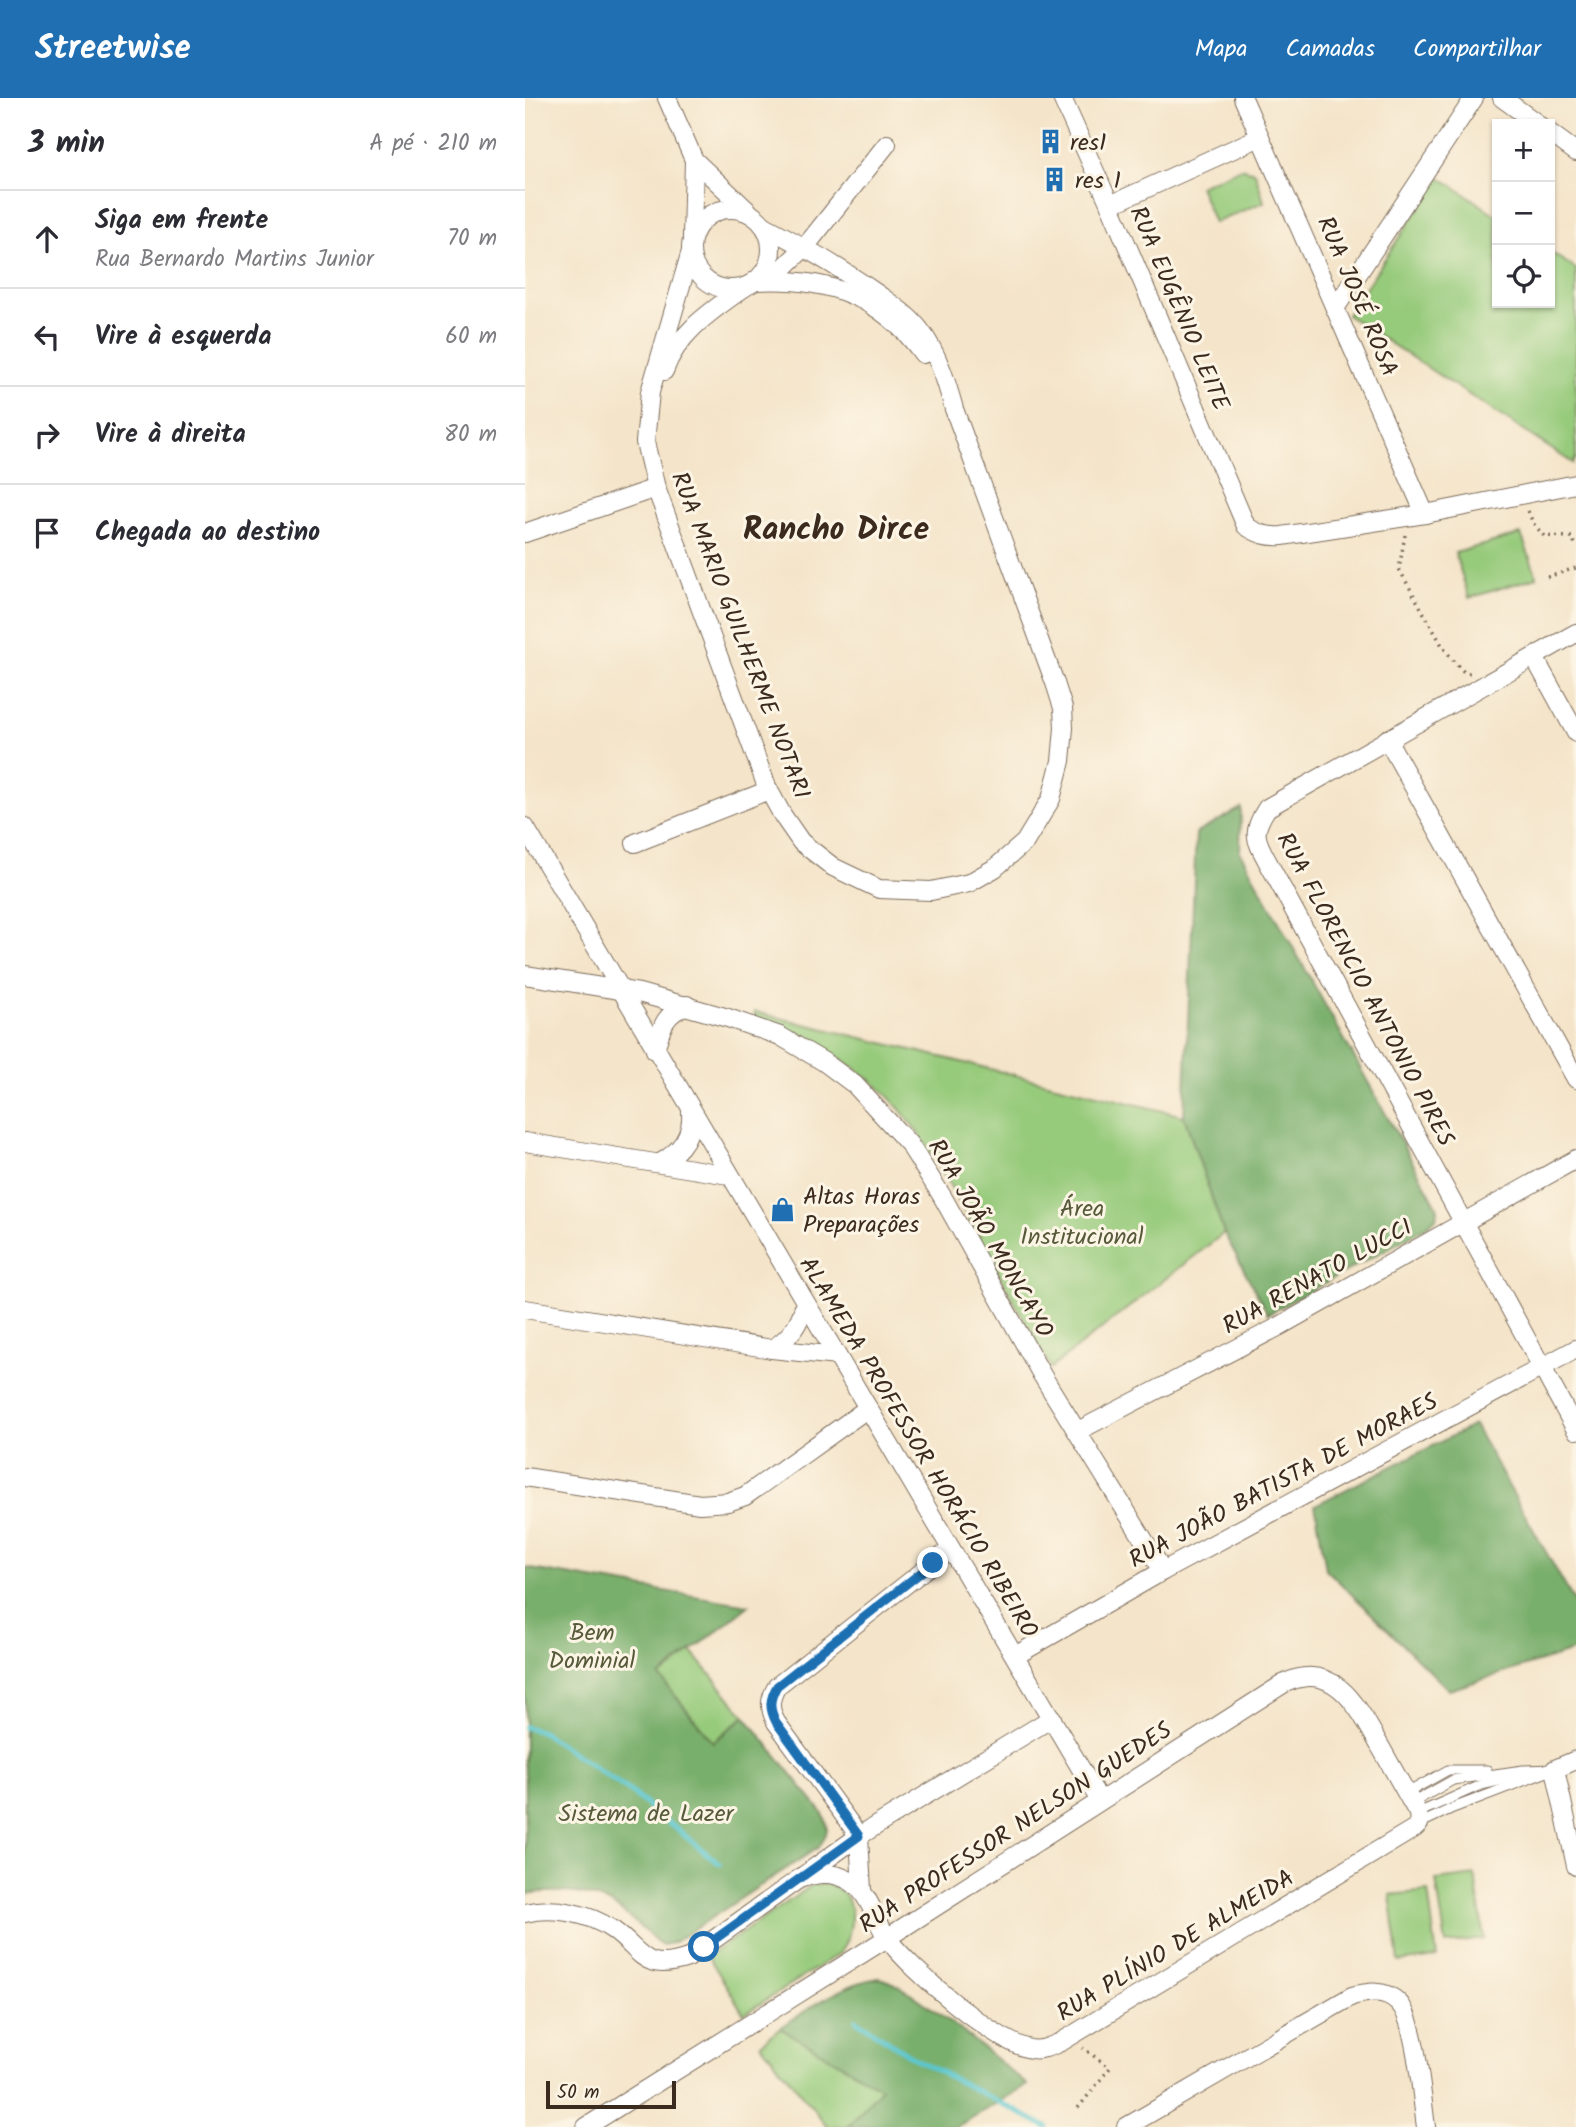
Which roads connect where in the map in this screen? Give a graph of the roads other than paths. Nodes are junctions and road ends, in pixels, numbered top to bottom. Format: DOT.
graph roads {
  1 [pos="667,98"];
  2 [pos="1062,98"];
  3 [pos="1243,98"];
  4 [pos="1474,98"];
  5 [pos="1502,98"];
  6 [pos="1531,119"];
  7 [pos="1260,137"];
  8 [pos="1555,137"];
  9 [pos="887,144"];
  10 [pos="1576,152"];
  11 [pos="694,160"];
  12 [pos="1110,205"];
  13 [pos="758,221"];
  14 [pos="692,246"];
  15 [pos="805,247"];
  16 [pos="758,282"];
  17 [pos="1336,307"];
  18 [pos="954,409"];
  19 [pos="645,442"];
  20 [pos="1576,484"];
  21 [pos="656,488"];
  22 [pos="1425,514"];
  23 [pos="525,533"];
  24 [pos="1576,633"];
  25 [pos="1534,657"];
  26 [pos="1576,733"];
  27 [pos="1387,739"];
  28 [pos="769,790"];
  29 [pos="525,827"];
  30 [pos="635,843"];
  31 [pos="525,975"];
  32 [pos="620,991"];
  33 [pos="687,1005"];
  34 [pos="655,1050"];
  35 [pos="1576,1079"];
  36 [pos="691,1111"];
  37 [pos="525,1142"];
  38 [pos="1576,1159"];
  39 [pos="660,1163"];
  40 [pos="729,1175"];
  41 [pos="1462,1223"];
  42 [pos="805,1303"];
  43 [pos="525,1309"];
  44 [pos="772,1349"];
  45 [pos="1576,1349"];
  46 [pos="837,1356"];
  47 [pos="1541,1367"];
  48 [pos="868,1408"];
  49 [pos="1576,1430"];
  50 [pos="1078,1431"];
  51 [pos="525,1477"];
  52 [pos="951,1549"];
  53 [pos="1163,1571"];
  54 [pos="1015,1656"];
  55 [pos="1052,1718"];
  56 [pos="1576,1760"];
  57 [pos="1555,1769"];
  58 [pos="1100,1801"];
  59 [pos="1414,1808"];
  60 [pos="859,1836"];
  61 [pos="1576,1866"];
  62 [pos="799,1879"];
  63 [pos="862,1890"];
  64 [pos="525,1913"];
  65 [pos="887,1938"];
  66 [pos="586,2127"];
  67 [pos="1126,2127"];
  68 [pos="1426,2127"];
  1 -- 11 [label="street, RUA MARIO GUILHERME NOTARI"];
  2 -- 12 [label="street, RUA EUGÊNIO LEITE"];
  3 -- 7 [label="street, RUA JOSÉ ROSA"];
  4 -- 17 [label="street"];
  5 -- 6 [label="street"];
  7 -- 12 [label="street"];
  7 -- 17 [label="street, RUA JOSÉ ROSA"];
  8 -- 10 [label="street"];
  9 -- 15 [label="street"];
  11 -- 13 [label="street, RUA MARIO GUILHERME NOTARI"];
  11 -- 14 [label="street, RUA MARIO GUILHERME NOTARI"];
  12 -- 22 [label="street, RUA EUGÊNIO LEITE"];
  13 -- 14 [label="street, RUA MARIO GUILHERME NOTARI"];
  13 -- 15 [label="street, RUA MARIO GUILHERME NOTARI"];
  13 -- 16 [label="street, RUA MARIO GUILHERME NOTARI"];
  14 -- 16 [label="street, RUA MARIO GUILHERME NOTARI"];
  14 -- 19 [label="street, RUA MARIO GUILHERME NOTARI"];
  15 -- 16 [label="street"];
  15 -- 18 [label="street, RUA MARIO GUILHERME NOTARI"];
  16 -- 18 [label="street, RUA MARIO GUILHERME NOTARI"];
  16 -- 19 [label="street, RUA MARIO GUILHERME NOTARI"];
  17 -- 22 [label="street, RUA JOSÉ ROSA"];
  18 -- 28 [label="street, RUA MARIO GUILHERME NOTARI"];
  19 -- 21 [label="street, RUA MARIO GUILHERME NOTARI"];
  20 -- 22 [label="street"];
  21 -- 23 [label="street"];
  21 -- 28 [label="street, RUA MARIO GUILHERME NOTARI"];
  24 -- 25 [label="street, RUA FLORENCIO ANTONIO PIRES"];
  25 -- 26 [label="street"];
  25 -- 27 [label="street, RUA FLORENCIO ANTONIO PIRES"];
  27 -- 35 [label="street"];
  27 -- 41 [label="street, RUA FLORENCIO ANTONIO PIRES"];
  28 -- 30 [label="street"];
  29 -- 32 [label="street, ALAMEDA PROFESSOR HORÁCIO RIBEIRO"];
  31 -- 32 [label="street, RUA JOÃO MONCAYO"];
  32 -- 33 [label="street, RUA JOÃO MONCAYO"];
  32 -- 34 [label="street, ALAMEDA PROFESSOR HORÁCIO RIBEIRO"];
  33 -- 34 [label="street"];
  33 -- 50 [label="street, RUA JOÃO MONCAYO"];
  34 -- 36 [label="street, ALAMEDA PROFESSOR HORÁCIO RIBEIRO"];
  36 -- 39 [label="street"];
  36 -- 40 [label="street, ALAMEDA PROFESSOR HORÁCIO RIBEIRO"];
  37 -- 39 [label="street"];
  38 -- 41 [label="street, RUA RENATO LUCCI"];
  39 -- 40 [label="street"];
  40 -- 42 [label="street, ALAMEDA PROFESSOR HORÁCIO RIBEIRO"];
  41 -- 47 [label="street, RUA FLORENCIO ANTONIO PIRES"];
  41 -- 50 [label="street, RUA RENATO LUCCI"];
  42 -- 44 [label="street"];
  42 -- 46 [label="street, ALAMEDA PROFESSOR HORÁCIO RIBEIRO"];
  43 -- 44 [label="street"];
  44 -- 46 [label="street"];
  45 -- 47 [label="street, RUA JOÃO BATISTA DE MORAES"];
  46 -- 48 [label="street, ALAMEDA PROFESSOR HORÁCIO RIBEIRO"];
  47 -- 49 [label="street, RUA FLORENCIO ANTONIO PIRES"];
  47 -- 53 [label="street, RUA JOÃO BATISTA DE MORAES"];
  48 -- 51 [label="street"];
  48 -- 52 [label="street, ALAMEDA PROFESSOR HORÁCIO RIBEIRO"];
  50 -- 53 [label="street, RUA JOÃO MONCAYO"];
  52 -- 54 [label="street, ALAMEDA PROFESSOR HORÁCIO RIBEIRO"];
  52 -- 60 [label="street"];
  53 -- 54 [label="street, RUA JOÃO BATISTA DE MORAES"];
  54 -- 55 [label="street, ALAMEDA PROFESSOR HORÁCIO RIBEIRO"];
  55 -- 58 [label="street, ALAMEDA PROFESSOR HORÁCIO RIBEIRO"];
  55 -- 60 [label="street"];
  56 -- 57 [label="street, RUA PLÍNIO DE ALMEIDA"];
  57 -- 59 [label="lane, RUA PLÍNIO DE ALMEIDA"];
  57 -- 59 [label="lane, RUA PLÍNIO DE ALMEIDA"];
  57 -- 61 [label="street"];
  58 -- 59 [label="street, RUA PROFESSOR NELSON GUEDES"];
  58 -- 65 [label="street, RUA PROFESSOR NELSON GUEDES"];
  59 -- 65 [label="street, RUA PLÍNIO DE ALMEIDA"];
  60 -- 62 [label="street"];
  60 -- 63 [label="street, RUA PLÍNIO DE ALMEIDA"];
  62 -- 63 [label="street"];
  62 -- 64 [label="street"];
  63 -- 65 [label="street, RUA PLÍNIO DE ALMEIDA"];
  65 -- 66 [label="street, RUA PROFESSOR NELSON GUEDES"];
  67 -- 68 [label="street"];
}
